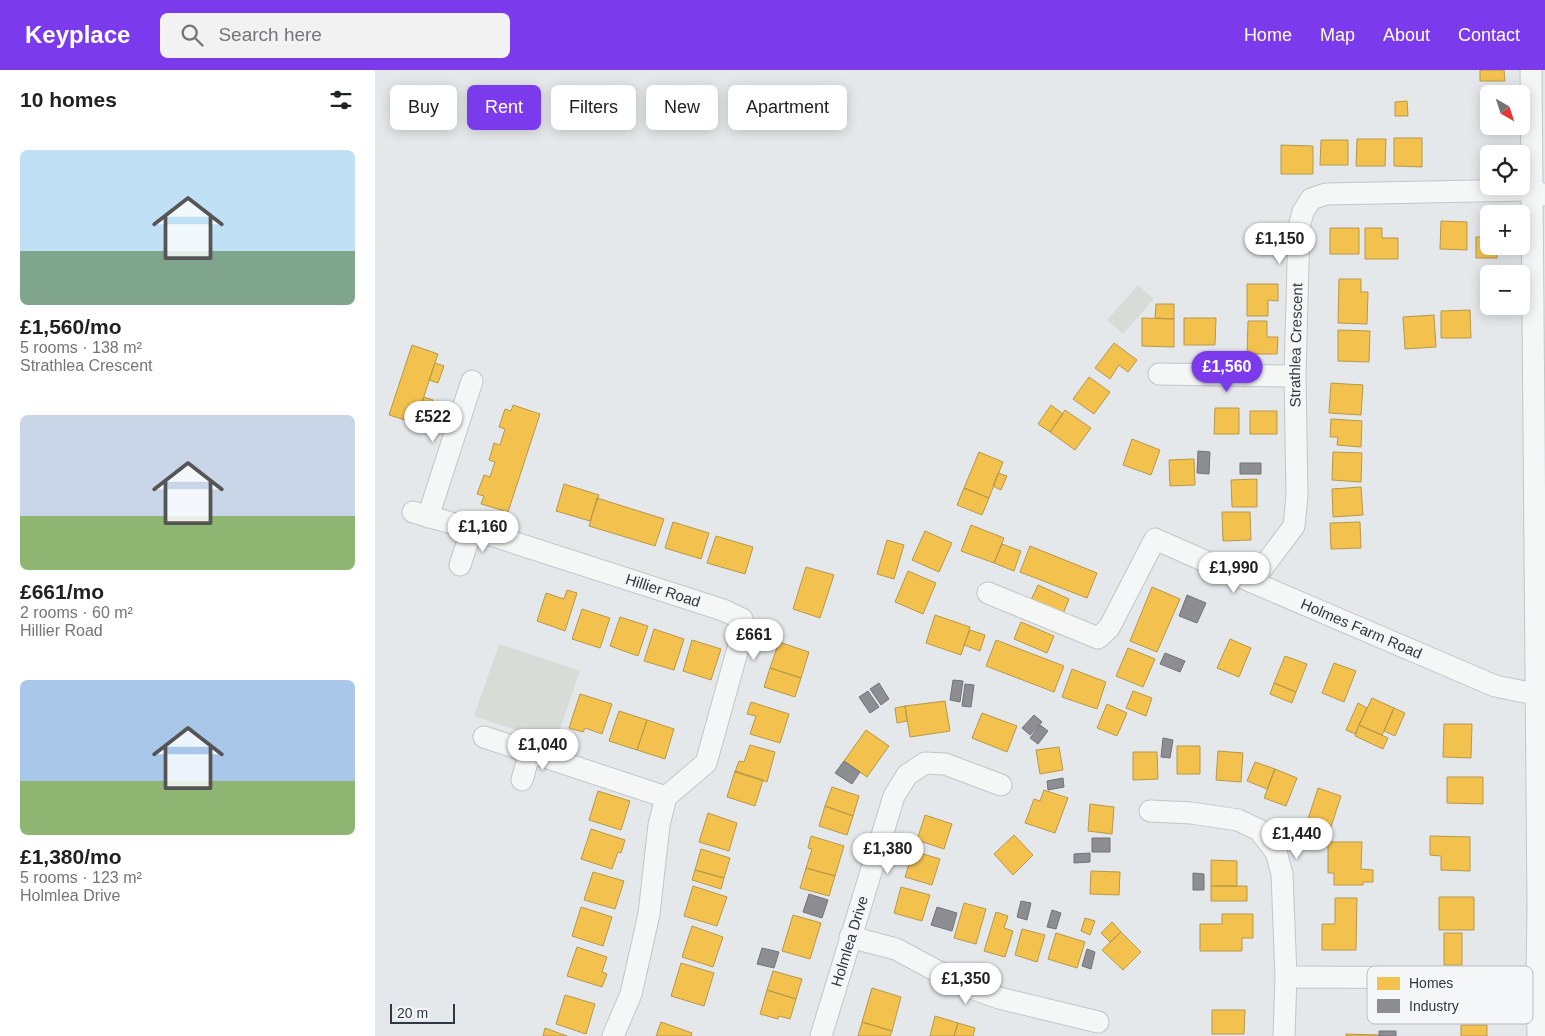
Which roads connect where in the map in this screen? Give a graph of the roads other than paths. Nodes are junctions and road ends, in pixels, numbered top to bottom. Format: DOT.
graph roads {
  1 [pos="1531,70"];
  2 [pos="1539,193"];
  3 [pos="1159,374"];
  4 [pos="1295,376"];
  5 [pos="472,381"];
  6 [pos="1540,472"];
  7 [pos="472,529"];
  8 [pos="460,565"];
  9 [pos="1252,582"];
  10 [pos="988,592"];
  11 [pos="1541,695"];
  12 [pos="484,737"];
  13 [pos="530,752"];
  14 [pos="522,780"];
  15 [pos="1001,785"];
  16 [pos="666,797"];
  17 [pos="1149,811"];
  18 [pos="850,937"];
  19 [pos="1285,977"];
  20 [pos="1367,977"];
  21 [pos="1533,978"];
  22 [pos="1537,978"];
  23 [pos="1098,1022"];
  24 [pos="613,1036"];
  25 [pos="821,1036"];
  26 [pos="1284,1036"];
  27 [pos="1537,1036"];
  1 -- 2 [label="street"];
  2 -- 4 [label="street, Strathlea Crescent"];
  2 -- 6 [label="street"];
  3 -- 4 [label="street"];
  4 -- 9 [label="street, Strathlea Crescent"];
  5 -- 7 [label="street, Hillier Road"];
  6 -- 11 [label="street"];
  7 -- 8 [label="street"];
  7 -- 16 [label="street, Hillier Road"];
  9 -- 10 [label="street, Holmes Farm Road"];
  9 -- 11 [label="street, Holmes Farm Road"];
  11 -- 22 [label="street"];
  12 -- 13 [label="street"];
  13 -- 14 [label="street"];
  13 -- 16 [label="street"];
  15 -- 18 [label="street, Holmlea Drive"];
  16 -- 24 [label="street"];
  17 -- 19 [label="street"];
  18 -- 23 [label="street"];
  18 -- 25 [label="street, Holmlea Drive"];
  19 -- 20 [label="street"];
  19 -- 26 [label="street"];
  21 -- 22 [label="street"];
  22 -- 27 [label="street"];
}
